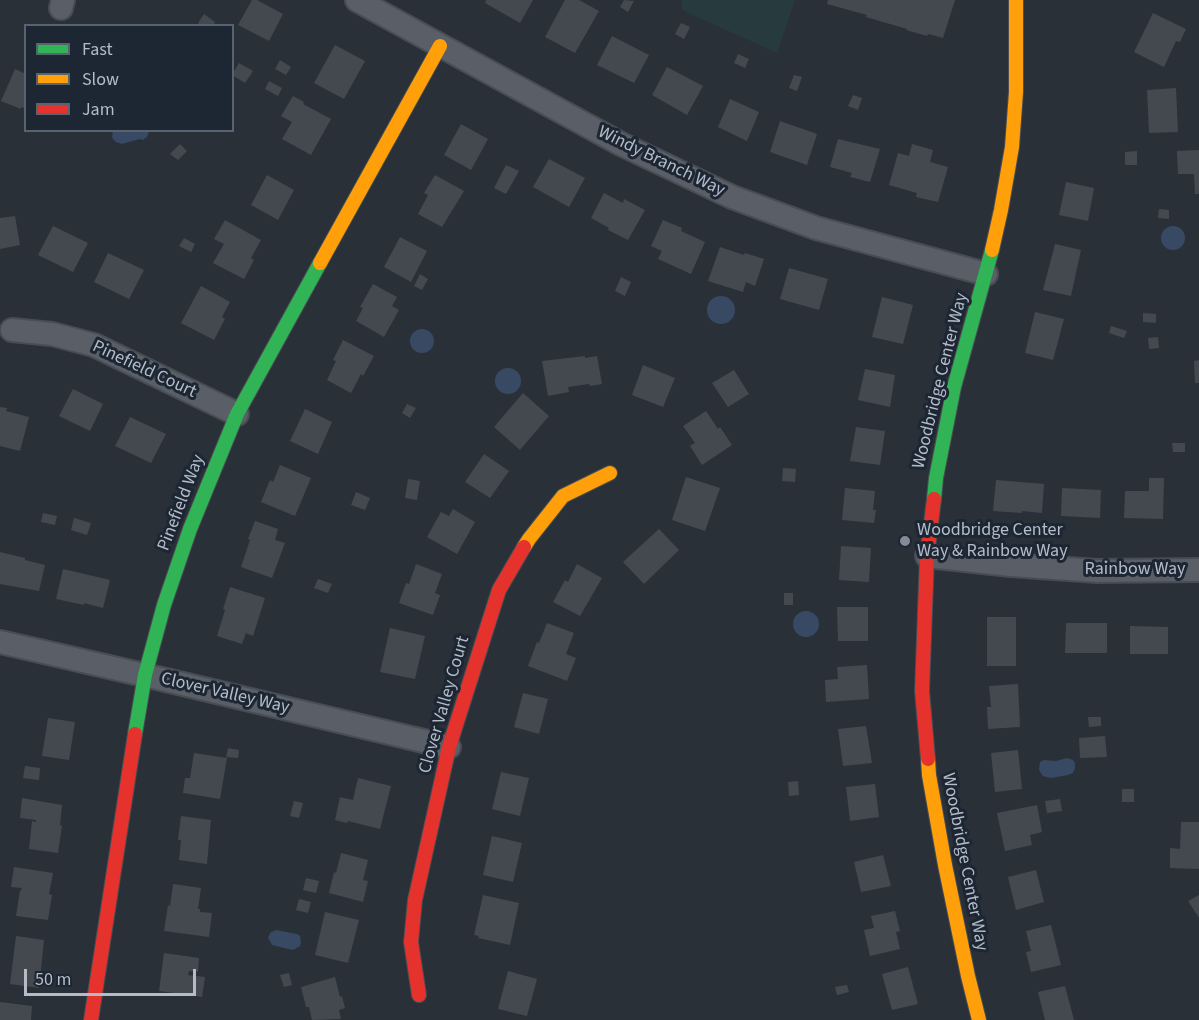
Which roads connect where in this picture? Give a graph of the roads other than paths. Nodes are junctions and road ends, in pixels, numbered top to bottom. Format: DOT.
graph roads {
  1 [pos="357,0"];
  2 [pos="1016,0"];
  3 [pos="440,46"];
  4 [pos="986,274"];
  5 [pos="12,330"];
  6 [pos="237,414"];
  7 [pos="609,473"];
  8 [pos="927,556"];
  9 [pos="1199,570"];
  10 [pos="0,642"];
  11 [pos="145,675"];
  12 [pos="449,747"];
  13 [pos="419,995"];
  14 [pos="91,1020"];
  15 [pos="979,1020"];
  1 -- 3 [label="street, Windy Branch Way"];
  2 -- 4 [label="street, Woodbridge Center Way"];
  3 -- 4 [label="street, Windy Branch Way"];
  3 -- 6 [label="street, Pinefield Way"];
  4 -- 8 [label="street, Woodbridge Center Way"];
  5 -- 6 [label="street, Pinefield Court"];
  6 -- 11 [label="street, Pinefield Way"];
  7 -- 12 [label="street, Clover Valley Court"];
  8 -- 9 [label="street, Rainbow Way"];
  8 -- 15 [label="street, Woodbridge Center Way"];
  10 -- 11 [label="street, Clover Valley Way"];
  11 -- 12 [label="street, Clover Valley Way"];
  11 -- 14 [label="street, Pinefield Way"];
  12 -- 13 [label="street, Clover Valley Court"];
}
